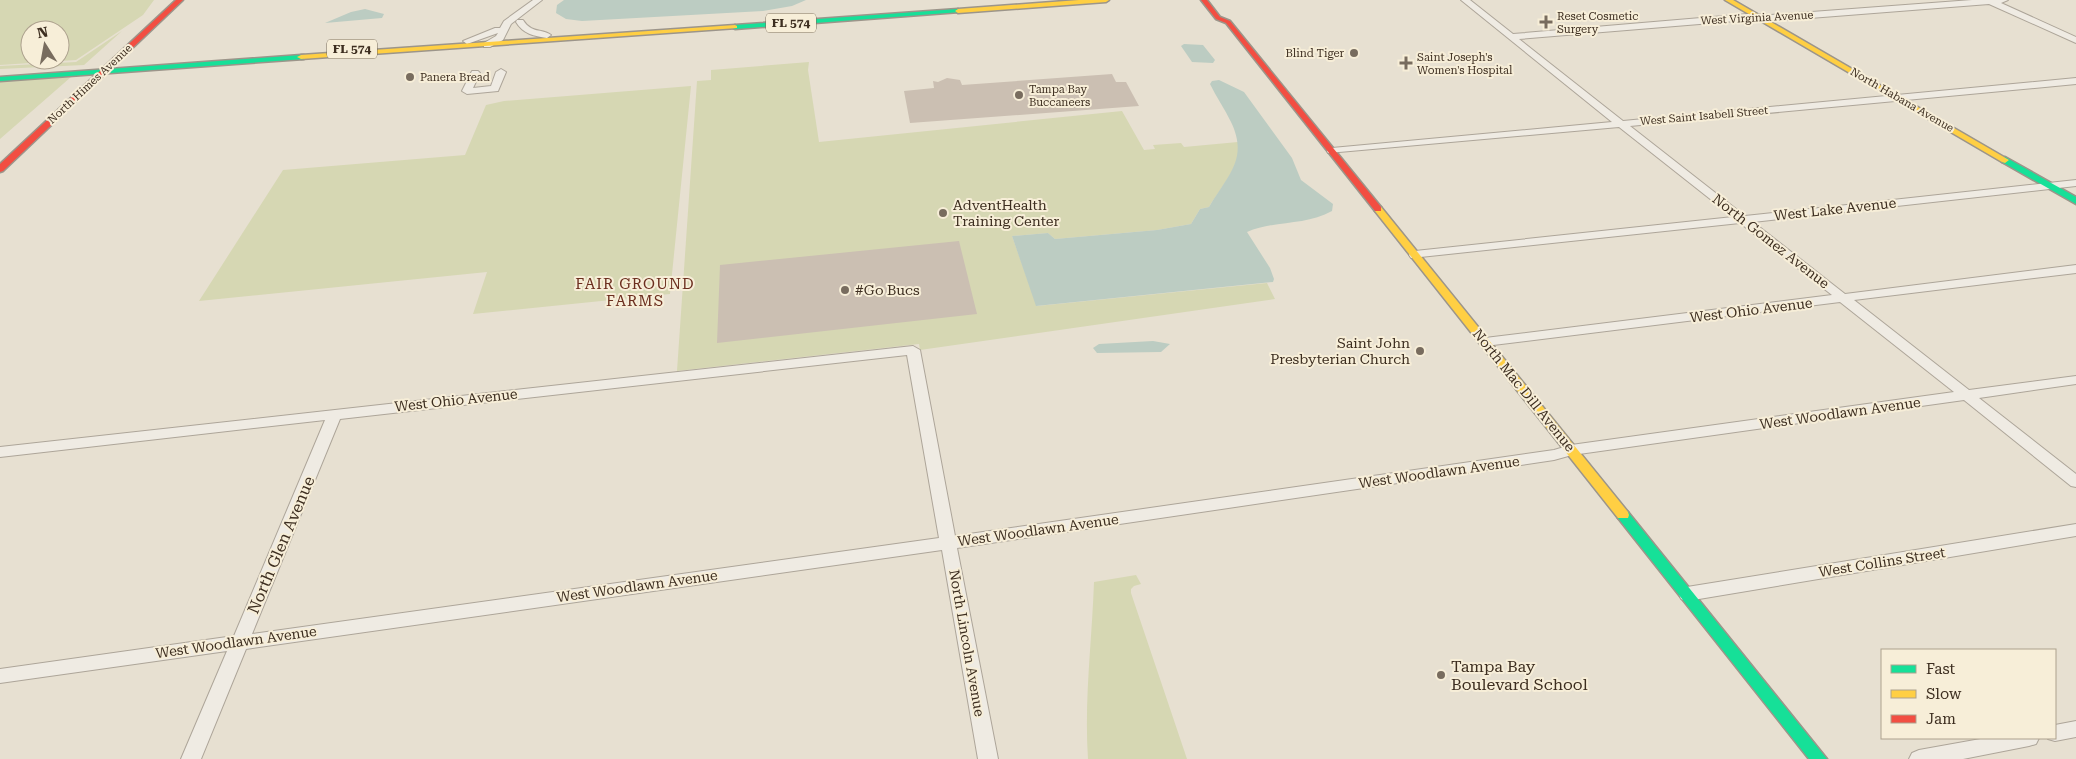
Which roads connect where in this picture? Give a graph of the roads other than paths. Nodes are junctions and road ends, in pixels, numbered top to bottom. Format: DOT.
graph roads {
  1 [pos="164,0"];
  2 [pos="180,0"];
  3 [pos="538,0"];
  4 [pos="1041,0"];
  5 [pos="1106,0"];
  6 [pos="1204,0"];
  7 [pos="1218,0"];
  8 [pos="1465,0"];
  9 [pos="1728,0"];
  10 [pos="2004,0"];
  11 [pos="1989,1"];
  12 [pos="153,9"];
  13 [pos="1759,17"];
  14 [pos="518,19"];
  15 [pos="1228,22"];
  16 [pos="506,24"];
  17 [pos="547,35"];
  18 [pos="1511,37"];
  19 [pos="500,38"];
  20 [pos="513,40"];
  21 [pos="2076,40"];
  22 [pos="467,41"];
  23 [pos="487,45"];
  24 [pos="96,68"];
  25 [pos="0,71"];
  26 [pos="501,72"];
  27 [pos="475,73"];
  28 [pos="0,79"];
  29 [pos="2076,81"];
  30 [pos="72,83"];
  31 [pos="1899,98"];
  32 [pos="1619,124"];
  33 [pos="1332,151"];
  34 [pos="0,169"];
  35 [pos="2076,183"];
  36 [pos="2051,186"];
  37 [pos="2076,201"];
  38 [pos="1742,219"];
  39 [pos="1415,255"];
  40 [pos="2076,269"];
  41 [pos="1845,298"];
  42 [pos="1485,342"];
  43 [pos="913,350"];
  44 [pos="2076,380"];
  45 [pos="1967,395"];
  46 [pos="335,414"];
  47 [pos="1571,450"];
  48 [pos="0,452"];
  49 [pos="2076,482"];
  50 [pos="2076,530"];
  51 [pos="950,543"];
  52 [pos="1687,594"];
  53 [pos="240,642"];
  54 [pos="0,676"];
  55 [pos="2076,729"];
  56 [pos="2056,733"];
  57 [pos="2025,739"];
  58 [pos="191,759"];
  59 [pos="988,759"];
  60 [pos="1819,759"];
  61 [pos="1919,759"];
  1 -- 12 [label="main road"];
  2 -- 24 [label="main road, North Himes Avenue"];
  3 -- 14 [label="street"];
  4 -- 17 [label="main road, FL 574"];
  5 -- 20 [label="main road, FL 574"];
  6 -- 15 [label="main road, North Mac Dill Avenue"];
  7 -- 15 [label="main road, North Mac Dill Avenue"];
  8 -- 18 [label="street, North Gomez Avenue"];
  9 -- 13 [label="main road, North Habana Avenue"];
  10 -- 11 [label="street, West Virginia Avenue"];
  11 -- 13 [label="street, West Virginia Avenue"];
  11 -- 21 [label="street"];
  13 -- 18 [label="street, West Virginia Avenue"];
  13 -- 31 [label="main road, North Habana Avenue"];
  14 -- 16 [label="street"];
  14 -- 17 [label="street"];
  14 -- 20 [label="street"];
  15 -- 33 [label="main road, North Mac Dill Avenue"];
  16 -- 19 [label="street"];
  16 -- 22 [label="street"];
  17 -- 20 [label="main road, FL 574"];
  18 -- 32 [label="street, North Gomez Avenue"];
  19 -- 20 [label="main road, FL 574"];
  19 -- 22 [label="main road, FL 574"];
  19 -- 23 [label="street"];
  20 -- 23 [label="main road, FL 574"];
  22 -- 24 [label="main road, FL 574"];
  23 -- 24 [label="main road, FL 574"];
  24 -- 25 [label="main road, FL 574"];
  24 -- 28 [label="main road, FL 574"];
  24 -- 30 [label="main road, North Himes Avenue"];
  24 -- 34 [label="main road, North Himes Avenue"];
  26 -- 27 [label="street"];
  29 -- 31 [label="street, West Saint Isabell Street"];
  31 -- 32 [label="street, West Saint Isabell Street"];
  31 -- 36 [label="main road, North Habana Avenue"];
  32 -- 33 [label="street, West Saint Isabell Street"];
  32 -- 38 [label="street, North Gomez Avenue"];
  33 -- 39 [label="main road, North Mac Dill Avenue"];
  35 -- 36 [label="street, West Lake Avenue"];
  36 -- 37 [label="main road, North Habana Avenue"];
  36 -- 38 [label="street, West Lake Avenue"];
  38 -- 39 [label="street, West Lake Avenue"];
  38 -- 41 [label="street, North Gomez Avenue"];
  39 -- 42 [label="main road, North Mac Dill Avenue"];
  40 -- 41 [label="street, West Ohio Avenue"];
  41 -- 42 [label="street, West Ohio Avenue"];
  41 -- 45 [label="street, North Gomez Avenue"];
  42 -- 47 [label="main road, North Mac Dill Avenue"];
  43 -- 46 [label="street, West Ohio Avenue"];
  43 -- 51 [label="street, North Lincoln Avenue"];
  44 -- 45 [label="street, West Woodlawn Avenue"];
  45 -- 47 [label="street, West Woodlawn Avenue"];
  45 -- 49 [label="street, North Gomez Avenue"];
  46 -- 48 [label="street, West Ohio Avenue"];
  46 -- 53 [label="street, North Glen Avenue"];
  47 -- 51 [label="street, West Woodlawn Avenue"];
  47 -- 52 [label="main road, North Mac Dill Avenue"];
  50 -- 52 [label="street, West Collins Street"];
  51 -- 53 [label="street, West Woodlawn Avenue"];
  51 -- 59 [label="street, North Lincoln Avenue"];
  52 -- 60 [label="main road, North Mac Dill Avenue"];
  53 -- 54 [label="street, West Woodlawn Avenue"];
  53 -- 58 [label="street, North Glen Avenue"];
  55 -- 56 [label="street"];
  57 -- 61 [label="street"];
}
